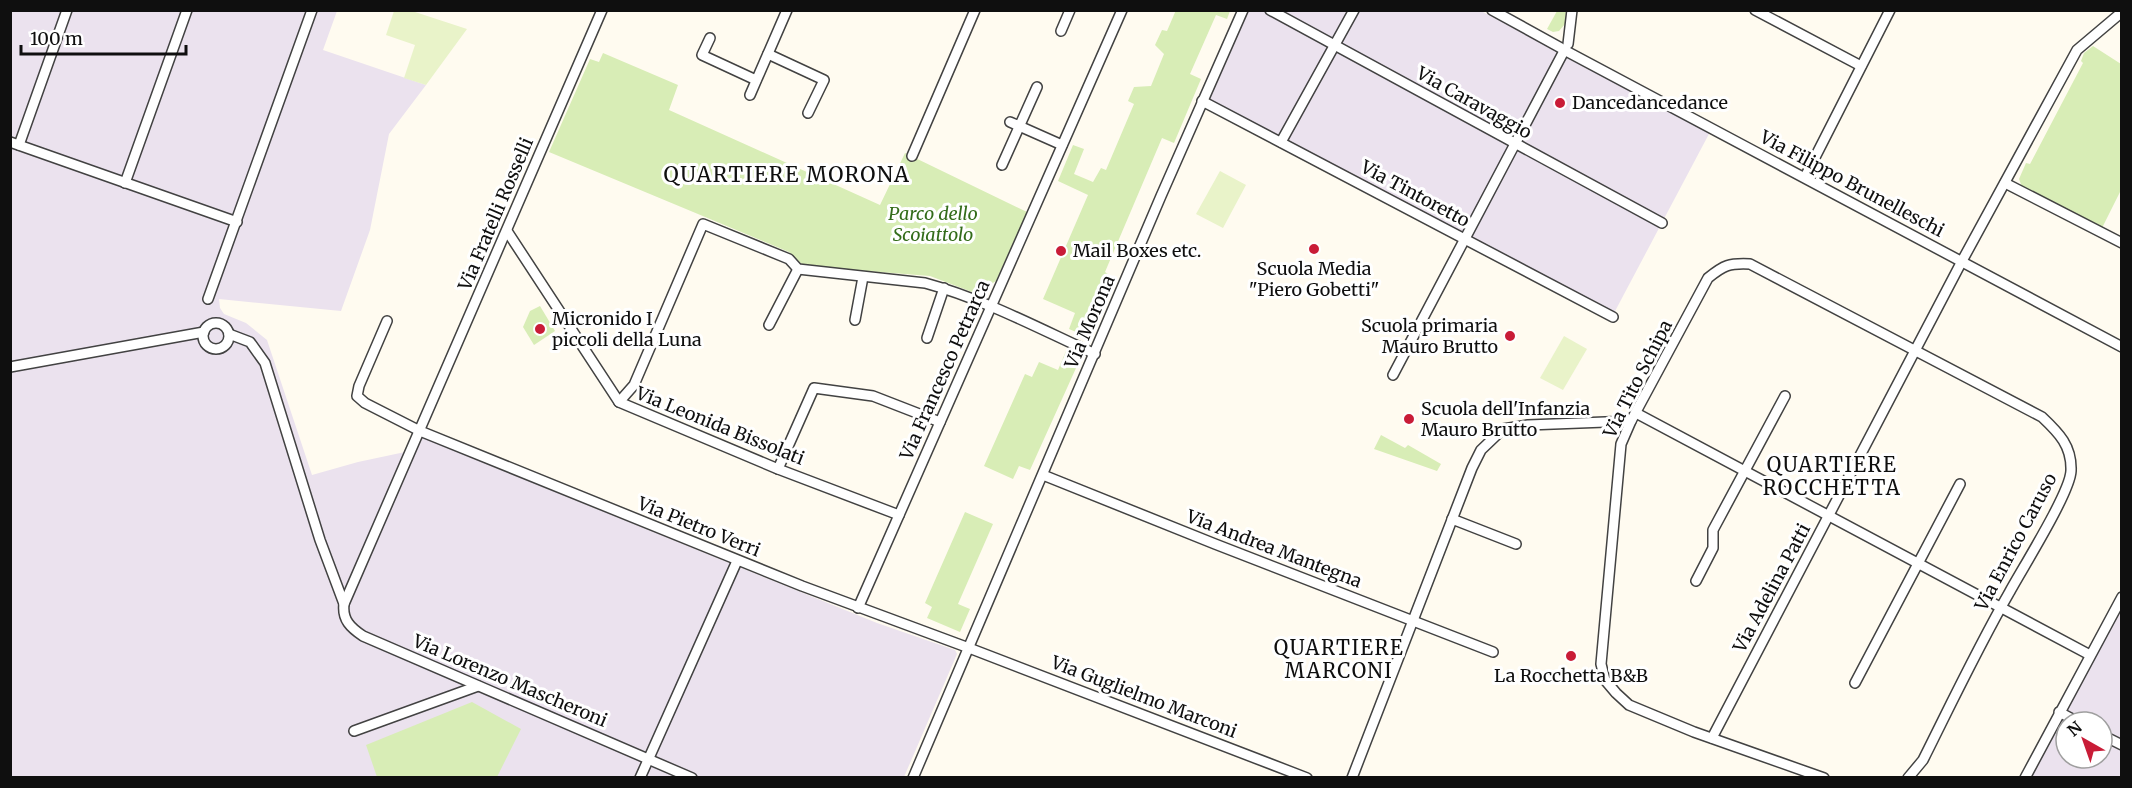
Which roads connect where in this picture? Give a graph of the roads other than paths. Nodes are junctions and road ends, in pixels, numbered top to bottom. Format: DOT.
graph roads {
  1 [pos="67,10"];
  2 [pos="187,10"];
  3 [pos="312,10"];
  4 [pos="602,10"];
  5 [pos="787,10"];
  6 [pos="975,10"];
  7 [pos="1070,10"];
  8 [pos="1122,10"];
  9 [pos="1243,10"];
  10 [pos="1270,10"];
  11 [pos="1354,10"];
  12 [pos="1492,10"];
  13 [pos="1572,10"];
  14 [pos="1755,10"];
  15 [pos="1890,10"];
  16 [pos="2121,12"];
  17 [pos="1061,30"];
  18 [pos="710,38"];
  19 [pos="1335,45"];
  20 [pos="1565,49"];
  21 [pos="768,54"];
  22 [pos="1861,66"];
  23 [pos="756,80"];
  24 [pos="1037,87"];
  25 [pos="750,95"];
  26 [pos="1202,101"];
  27 [pos="808,113"];
  28 [pos="1010,122"];
  29 [pos="1020,127"];
  30 [pos="1281,142"];
  31 [pos="15,144"];
  32 [pos="1515,144"];
  33 [pos="1062,146"];
  34 [pos="912,156"];
  35 [pos="1002,165"];
  36 [pos="1805,177"];
  37 [pos="125,183"];
  38 [pos="2005,183"];
  39 [pos="237,222"];
  40 [pos="1662,223"];
  41 [pos="507,231"];
  42 [pos="1465,239"];
  43 [pos="2121,243"];
  44 [pos="1962,261"];
  45 [pos="798,269"];
  46 [pos="863,277"];
  47 [pos="944,288"];
  48 [pos="208,298"];
  49 [pos="991,307"];
  50 [pos="1613,317"];
  51 [pos="855,320"];
  52 [pos="387,321"];
  53 [pos="769,325"];
  54 [pos="204,332"];
  55 [pos="229,334"];
  56 [pos="927,338"];
  57 [pos="2121,347"];
  58 [pos="1915,351"];
  59 [pos="1095,354"];
  60 [pos="10,367"];
  61 [pos="1393,375"];
  62 [pos="1785,396"];
  63 [pos="619,402"];
  64 [pos="1634,417"];
  65 [pos="940,423"];
  66 [pos="420,430"];
  67 [pos="778,469"];
  68 [pos="1744,470"];
  69 [pos="1043,475"];
  70 [pos="1960,484"];
  71 [pos="899,515"];
  72 [pos="1829,515"];
  73 [pos="1452,519"];
  74 [pos="1516,544"];
  75 [pos="737,561"];
  76 [pos="1918,563"];
  77 [pos="1696,581"];
  78 [pos="2121,597"];
  79 [pos="344,604"];
  80 [pos="2001,607"];
  81 [pos="858,608"];
  82 [pos="1413,620"];
  83 [pos="969,648"];
  84 [pos="1493,652"];
  85 [pos="2090,655"];
  86 [pos="1855,683"];
  87 [pos="478,686"];
  88 [pos="2060,710"];
  89 [pos="2054,722"];
  90 [pos="354,731"];
  91 [pos="1712,738"];
  92 [pos="649,758"];
  93 [pos="640,777"];
  94 [pos="692,777"];
  95 [pos="913,777"];
  96 [pos="1307,777"];
  97 [pos="1352,777"];
  98 [pos="1824,777"];
  99 [pos="1908,777"];
  100 [pos="2025,777"];
  1 -- 31 [label="street"];
  2 -- 37 [label="street"];
  3 -- 39 [label="street"];
  4 -- 41 [label="street, Via Fratelli Rosselli"];
  5 -- 21 [label="street"];
  6 -- 34 [label="street"];
  7 -- 17 [label="street"];
  8 -- 33 [label="street, Via Francesco Petrarca"];
  9 -- 26 [label="street, Via Morona"];
  10 -- 19 [label="street, Via Caravaggio"];
  11 -- 19 [label="street"];
  12 -- 20 [label="street, Via Filippo Brunelleschi"];
  13 -- 20 [label="street"];
  14 -- 22 [label="street"];
  15 -- 22 [label="street"];
  16 -- 38 [label="street, Via Adelina Patti"];
  18 -- 23 [label="street"];
  19 -- 30 [label="street"];
  19 -- 32 [label="street, Via Caravaggio"];
  20 -- 32 [label="street"];
  20 -- 36 [label="street, Via Filippo Brunelleschi"];
  21 -- 23 [label="street"];
  21 -- 27 [label="street"];
  22 -- 36 [label="street"];
  23 -- 25 [label="street"];
  24 -- 29 [label="street"];
  26 -- 30 [label="street, Via Tintoretto"];
  26 -- 59 [label="street, Via Morona"];
  28 -- 29 [label="street"];
  29 -- 33 [label="street"];
  29 -- 35 [label="street"];
  30 -- 42 [label="street, Via Tintoretto"];
  31 -- 37 [label="street"];
  32 -- 40 [label="street, Via Caravaggio"];
  32 -- 42 [label="street"];
  33 -- 49 [label="street, Via Francesco Petrarca"];
  36 -- 44 [label="street, Via Filippo Brunelleschi"];
  37 -- 39 [label="street"];
  38 -- 43 [label="street"];
  38 -- 44 [label="street, Via Adelina Patti"];
  39 -- 48 [label="street"];
  41 -- 63 [label="street, Via Leonida Bissolati"];
  41 -- 66 [label="street, Via Fratelli Rosselli"];
  42 -- 50 [label="street, Via Tintoretto"];
  42 -- 61 [label="street"];
  44 -- 57 [label="street, Via Filippo Brunelleschi"];
  44 -- 58 [label="street, Via Adelina Patti"];
  45 -- 46 [label="street"];
  45 -- 53 [label="street"];
  45 -- 63 [label="street"];
  46 -- 47 [label="street"];
  46 -- 51 [label="street"];
  47 -- 49 [label="street"];
  47 -- 56 [label="street"];
  49 -- 59 [label="street"];
  49 -- 65 [label="street, Via Francesco Petrarca"];
  52 -- 66 [label="street"];
  54 -- 55 [label="street"];
  54 -- 55 [label="street"];
  54 -- 60 [label="street"];
  55 -- 79 [label="street, Via Lorenzo Mascheroni"];
  58 -- 64 [label="street, Via Tito Schipa"];
  58 -- 72 [label="street, Via Adelina Patti"];
  58 -- 80 [label="street, Via Enrico Caruso"];
  59 -- 69 [label="street, Via Morona"];
  62 -- 68 [label="street"];
  63 -- 67 [label="street, Via Leonida Bissolati"];
  64 -- 68 [label="street"];
  64 -- 73 [label="street"];
  64 -- 91 [label="street, Via Tito Schipa"];
  65 -- 67 [label="street"];
  65 -- 71 [label="street, Via Francesco Petrarca"];
  66 -- 75 [label="street, Via Pietro Verri"];
  66 -- 79 [label="street, Via Fratelli Rosselli"];
  67 -- 71 [label="street, Via Leonida Bissolati"];
  68 -- 72 [label="street"];
  68 -- 77 [label="street"];
  69 -- 82 [label="street, Via Andrea Mantegna"];
  69 -- 83 [label="street, Via Morona"];
  70 -- 76 [label="street"];
  71 -- 81 [label="street, Via Francesco Petrarca"];
  72 -- 76 [label="street"];
  72 -- 91 [label="street, Via Adelina Patti"];
  73 -- 74 [label="street"];
  73 -- 82 [label="street"];
  75 -- 81 [label="street, Via Pietro Verri"];
  75 -- 92 [label="street"];
  76 -- 80 [label="street"];
  76 -- 86 [label="street"];
  78 -- 85 [label="street"];
  79 -- 87 [label="street, Via Lorenzo Mascheroni"];
  80 -- 85 [label="street"];
  80 -- 99 [label="street, Via Enrico Caruso"];
  81 -- 83 [label="street, Via Pietro Verri"];
  82 -- 84 [label="street, Via Andrea Mantegna"];
  82 -- 97 [label="street"];
  83 -- 95 [label="street, Via Morona"];
  83 -- 96 [label="street, Via Guglielmo Marconi"];
  85 -- 88 [label="street"];
  87 -- 90 [label="street"];
  87 -- 92 [label="street, Via Lorenzo Mascheroni"];
  89 -- 100 [label="street"];
  91 -- 98 [label="street"];
  92 -- 93 [label="street"];
  92 -- 94 [label="street, Via Lorenzo Mascheroni"];
}
